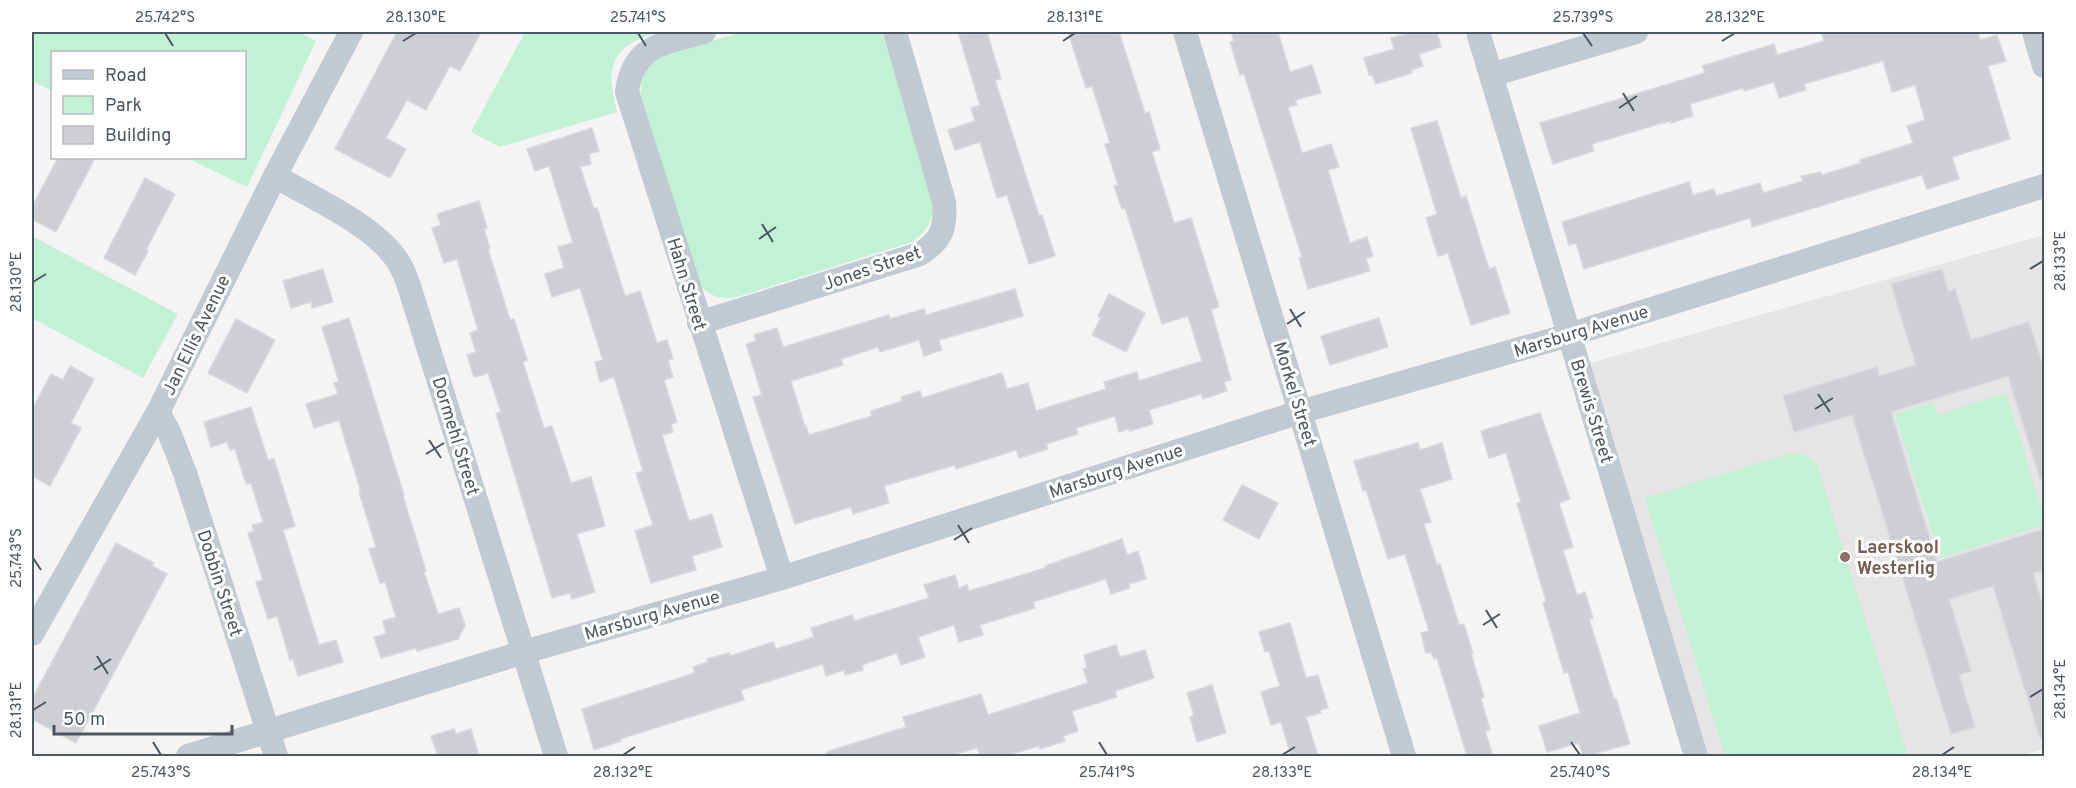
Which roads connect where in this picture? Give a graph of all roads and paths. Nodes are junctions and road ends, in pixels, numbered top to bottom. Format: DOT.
graph roads {
  1 [pos="351,32"];
  2 [pos="704,32"];
  3 [pos="896,32"];
  4 [pos="1185,32"];
  5 [pos="1478,32"];
  6 [pos="1636,32"];
  7 [pos="2034,32"];
  8 [pos="2044,66"];
  9 [pos="1491,75"];
  10 [pos="275,176"];
  11 [pos="2044,186"];
  12 [pos="699,323"];
  13 [pos="1569,335"];
  14 [pos="158,412"];
  15 [pos="1300,412"];
  16 [pos="782,578"];
  17 [pos="32,634"];
  18 [pos="524,652"];
  19 [pos="268,732"];
  20 [pos="188,756"];
  21 [pos="276,756"];
  22 [pos="556,756"];
  23 [pos="1404,756"];
  24 [pos="1696,756"];
  1 -- 10 [label="street, Jan Ellis Avenue"];
  2 -- 12 [label="street, Hahn Street"];
  3 -- 12 [label="street, Jones Street"];
  4 -- 15 [label="street, Morkel Street"];
  5 -- 9 [label="street, Brewis Street"];
  6 -- 9 [label="street"];
  7 -- 8 [label="street"];
  9 -- 13 [label="street, Brewis Street"];
  10 -- 14 [label="street, Jan Ellis Avenue"];
  10 -- 18 [label="street, Dormehl Street"];
  11 -- 13 [label="street, Marsburg Avenue"];
  12 -- 16 [label="street, Hahn Street"];
  13 -- 15 [label="street, Marsburg Avenue"];
  13 -- 24 [label="street, Brewis Street"];
  14 -- 17 [label="street, Jan Ellis Avenue"];
  14 -- 19 [label="street, Dobbin Street"];
  15 -- 16 [label="street, Marsburg Avenue"];
  15 -- 23 [label="street, Morkel Street"];
  16 -- 18 [label="street, Marsburg Avenue"];
  18 -- 19 [label="street, Marsburg Avenue"];
  18 -- 22 [label="street, Dormehl Street"];
  19 -- 20 [label="street, Marsburg Avenue"];
  19 -- 21 [label="street, Dobbin Street"];
}
